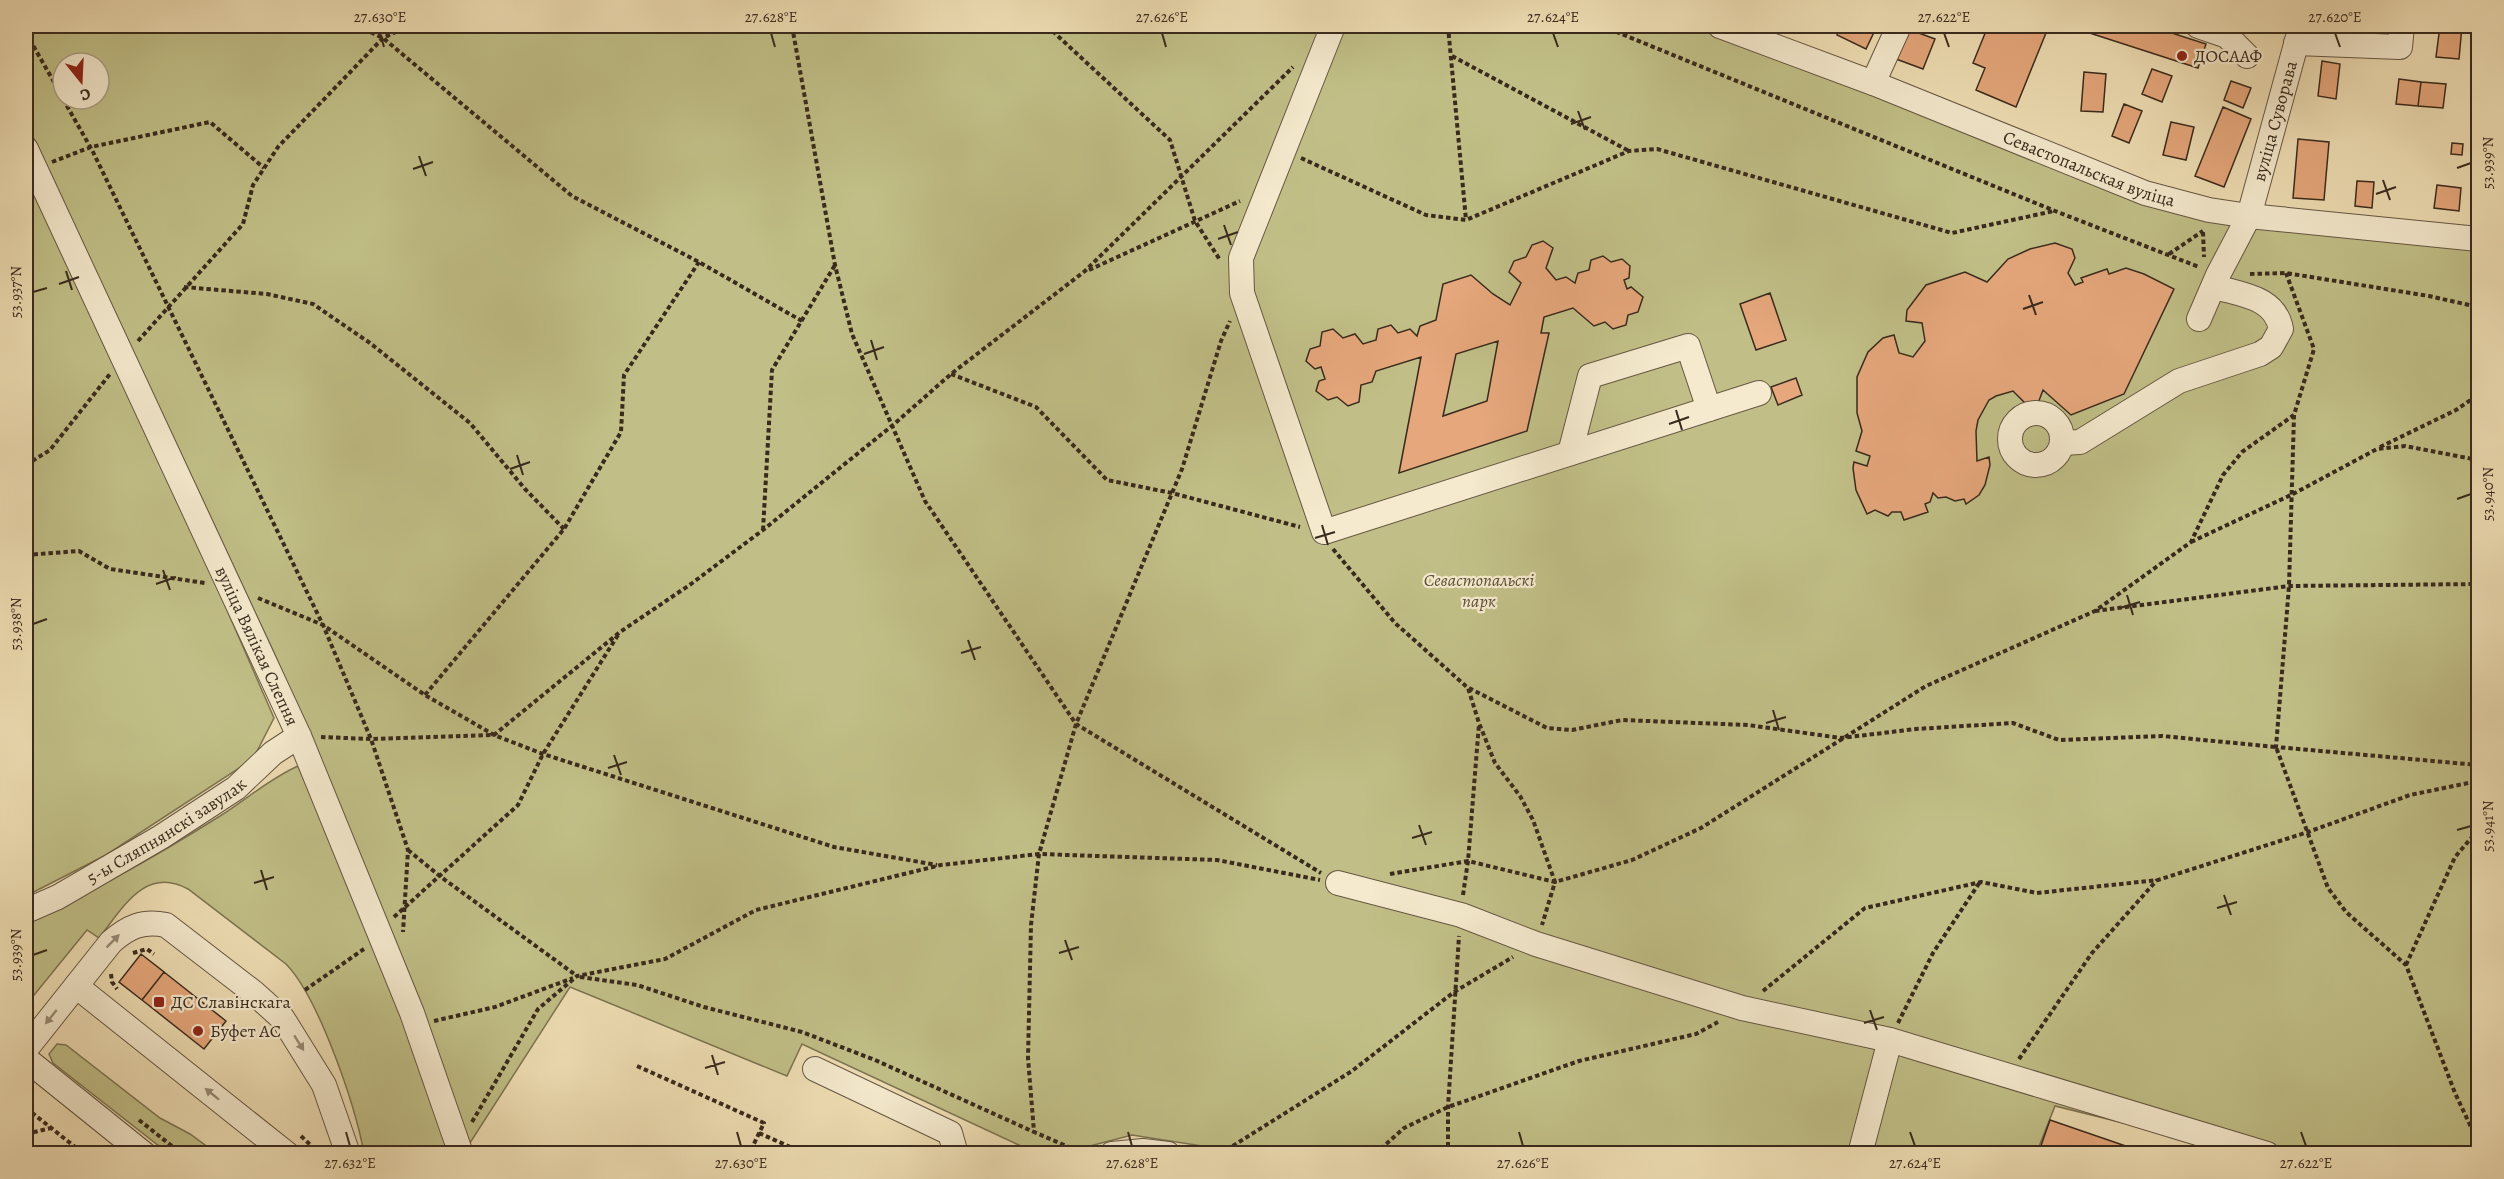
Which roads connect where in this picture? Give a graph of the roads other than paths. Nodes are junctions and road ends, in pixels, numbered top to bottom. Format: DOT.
graph roads {
  1 [pos="1334,26"];
  2 [pos="1720,26"];
  3 [pos="1899,26"];
  4 [pos="2198,26"];
  5 [pos="2402,26"];
  6 [pos="2229,31"];
  7 [pos="2299,34"];
  8 [pos="2247,56"];
  9 [pos="1873,84"];
  10 [pos="30,159"];
  11 [pos="2249,216"];
  12 [pos="2478,239"];
  13 [pos="2216,281"];
  14 [pos="2199,318"];
  15 [pos="1759,393"];
  16 [pos="1708,409"];
  17 [pos="2062,443"];
  18 [pos="1570,453"];
  19 [pos="299,736"];
  20 [pos="1338,883"];
  21 [pos="26,911"];
  22 [pos="76,986"];
  23 [pos="1890,1040"];
  24 [pos="26,1048"];
  25 [pos="26,1059"];
  26 [pos="815,1069"];
  27 [pos="131,1149"];
  28 [pos="1861,1150"];
  29 [pos="287,1154"];
  30 [pos="348,1154"];
  31 [pos="461,1154"];
  32 [pos="956,1154"];
  33 [pos="1112,1154"];
  34 [pos="1168,1154"];
  35 [pos="2267,1154"];
  1 -- 18 [label="street"];
  2 -- 9 [label="street, Севастопальская вуліца"];
  3 -- 9 [label="street"];
  4 -- 6 [label="street"];
  5 -- 7 [label="street"];
  6 -- 8 [label="street"];
  7 -- 11 [label="street, вуліца Суворава"];
  9 -- 11 [label="street, Севастопальская вуліца"];
  10 -- 19 [label="street, вуліца Вялікая Слепня"];
  11 -- 12 [label="street, Севастопальская вуліца"];
  11 -- 13 [label="street, вуліца Суворава"];
  13 -- 14 [label="street, вуліца Суворава"];
  13 -- 17 [label="street"];
  15 -- 16 [label="street"];
  16 -- 18 [label="street"];
  16 -- 18 [label="street"];
  19 -- 21 [label="street, 5-ы Сляпнянскі завулак"];
  19 -- 31 [label="street, вуліца Вялікая Слепня"];
  20 -- 23 [label="street"];
  22 -- 24 [label="street, one-way"];
  29 -- 22 [label="street, one-way"];
  22 -- 30 [label="street, one-way"];
  23 -- 28 [label="street"];
  23 -- 35 [label="street"];
  25 -- 27 [label="street"];
  26 -- 32 [label="street"];
  33 -- 34 [label="street"];
}
